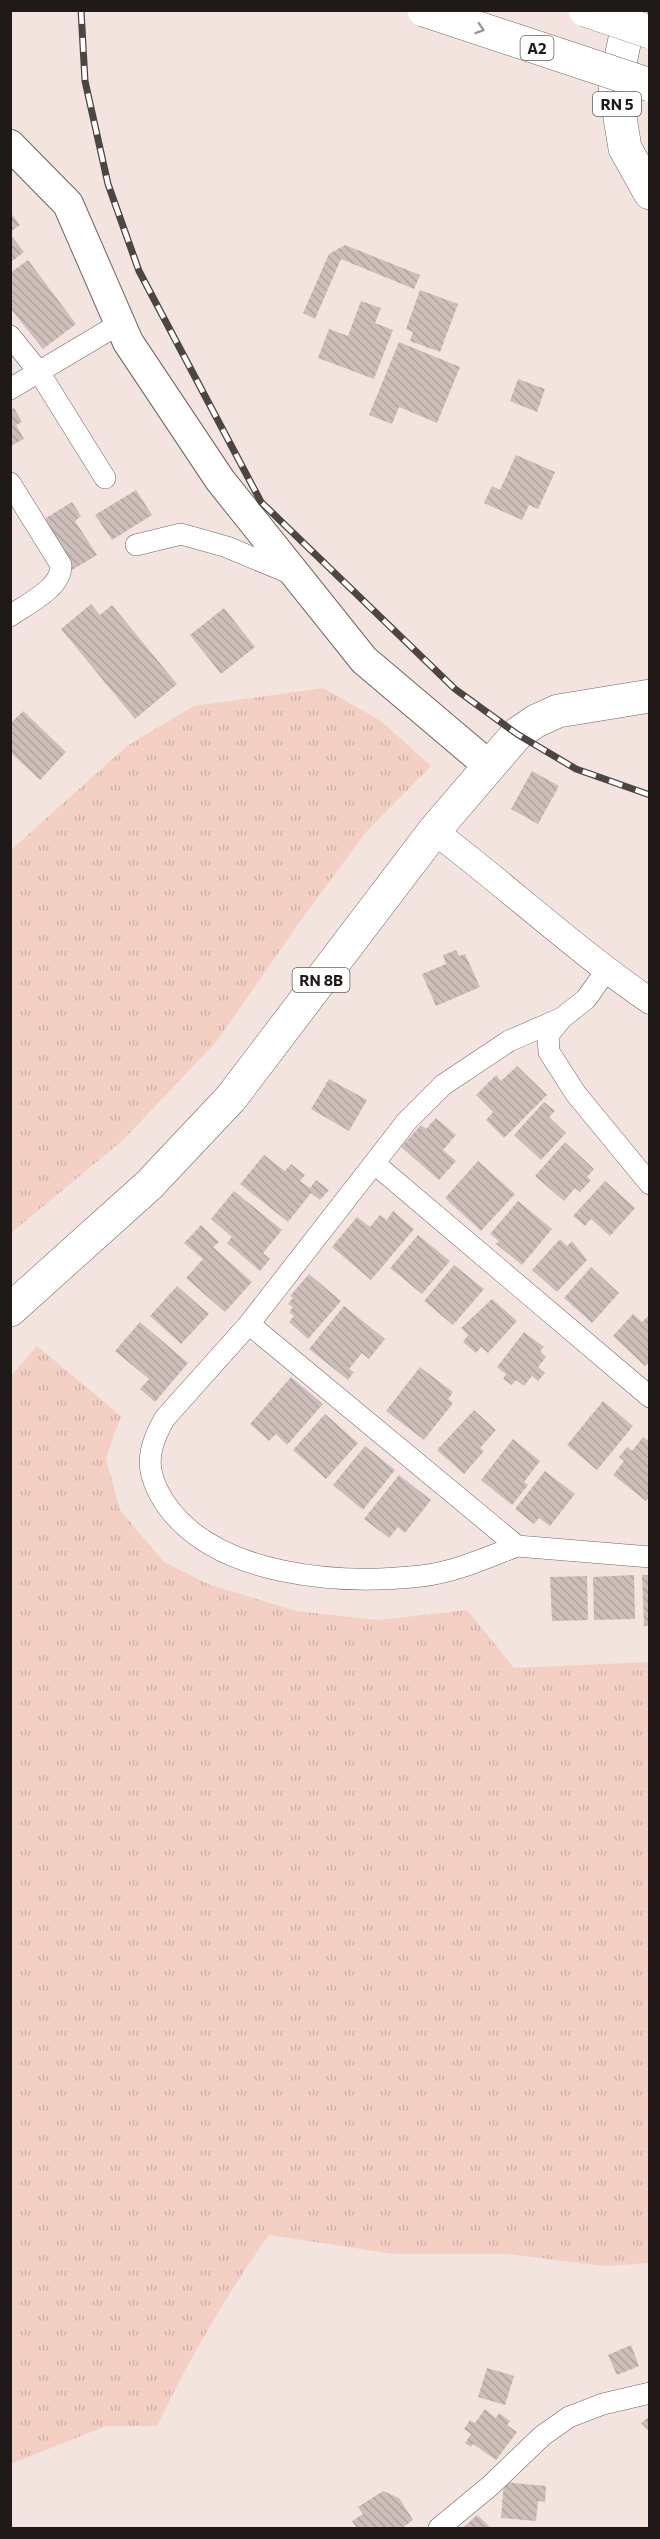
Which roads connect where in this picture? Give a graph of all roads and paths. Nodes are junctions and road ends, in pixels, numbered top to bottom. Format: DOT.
graph roads {
  1 [pos="424,10"];
  2 [pos="585,10"];
  3 [pos="631,10"];
  4 [pos="650,32"];
  5 [pos="650,85"];
  6 [pos="10,145"];
  7 [pos="650,193"];
  8 [pos="119,324"];
  9 [pos="10,336"];
  10 [pos="39,372"];
  11 [pos="10,389"];
  12 [pos="105,478"];
  13 [pos="10,483"];
  14 [pos="136,545"];
  15 [pos="293,574"];
  16 [pos="10,616"];
  17 [pos="650,696"];
  18 [pos="488,765"];
  19 [pos="434,831"];
  20 [pos="606,971"];
  21 [pos="650,1000"];
  22 [pos="562,1018"];
  23 [pos="375,1164"];
  24 [pos="650,1184"];
  25 [pos="10,1311"];
  26 [pos="249,1324"];
  27 [pos="650,1397"];
  28 [pos="517,1546"];
  29 [pos="650,1557"];
  30 [pos="650,2393"];
  31 [pos="439,2529"];
  1 -- 5 [label="main road, A2, one-way, bridge"];
  2 -- 4 [label="main road, bridge"];
  3 -- 7 [label="main road, RN 5"];
  6 -- 8 [label="main road"];
  8 -- 10 [label="street"];
  8 -- 15 [label="main road"];
  9 -- 10 [label="street"];
  10 -- 11 [label="street"];
  10 -- 12 [label="street"];
  13 -- 16 [label="street"];
  14 -- 15 [label="street"];
  15 -- 18 [label="main road"];
  17 -- 18 [label="main road, RN 8B"];
  18 -- 19 [label="main road, RN 8B"];
  19 -- 20 [label="street"];
  19 -- 25 [label="main road, RN 8B"];
  20 -- 21 [label="street"];
  20 -- 22 [label="street"];
  22 -- 23 [label="street"];
  22 -- 24 [label="street"];
  23 -- 26 [label="street"];
  23 -- 27 [label="street"];
  26 -- 28 [label="street"];
  26 -- 28 [label="street"];
  28 -- 29 [label="street"];
  30 -- 31 [label="street"];
}
